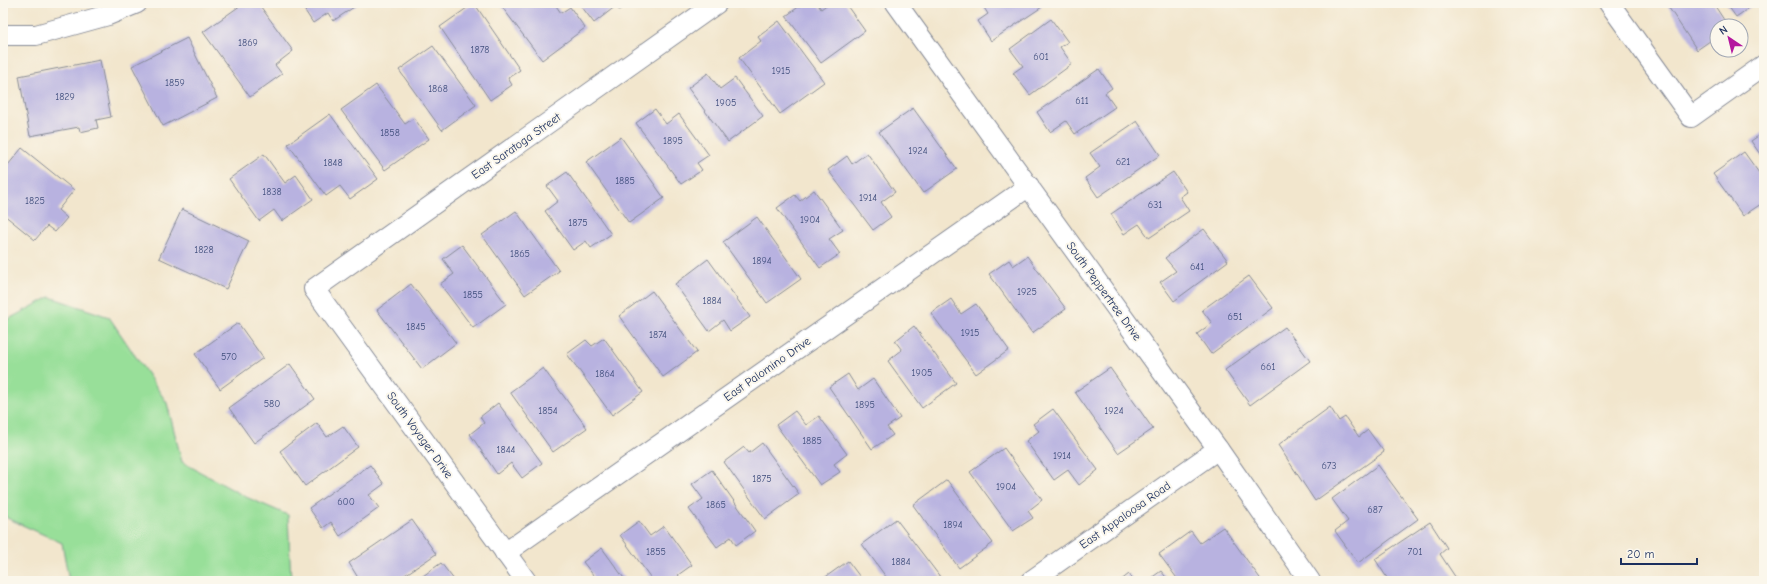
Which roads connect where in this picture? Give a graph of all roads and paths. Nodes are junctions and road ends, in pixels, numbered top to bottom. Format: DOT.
graph roads {
  1 [pos="137,3"];
  2 [pos="717,3"];
  3 [pos="896,3"];
  4 [pos="1609,3"];
  5 [pos="3,35"];
  6 [pos="1764,65"];
  7 [pos="1029,186"];
  8 [pos="314,289"];
  9 [pos="1218,449"];
  10 [pos="505,553"];
  11 [pos="526,581"];
  12 [pos="1031,581"];
  13 [pos="1310,581"];
  1 -- 5 [label="street"];
  2 -- 8 [label="street, East Saratoga Street"];
  3 -- 7 [label="street, South Peppertree Drive"];
  4 -- 6 [label="street"];
  7 -- 9 [label="street, South Peppertree Drive"];
  7 -- 10 [label="street, East Palomino Drive"];
  8 -- 10 [label="street, South Voyager Drive"];
  9 -- 12 [label="street, East Appaloosa Road"];
  9 -- 13 [label="street, South Peppertree Drive"];
  10 -- 11 [label="street, South Voyager Drive"];
}
